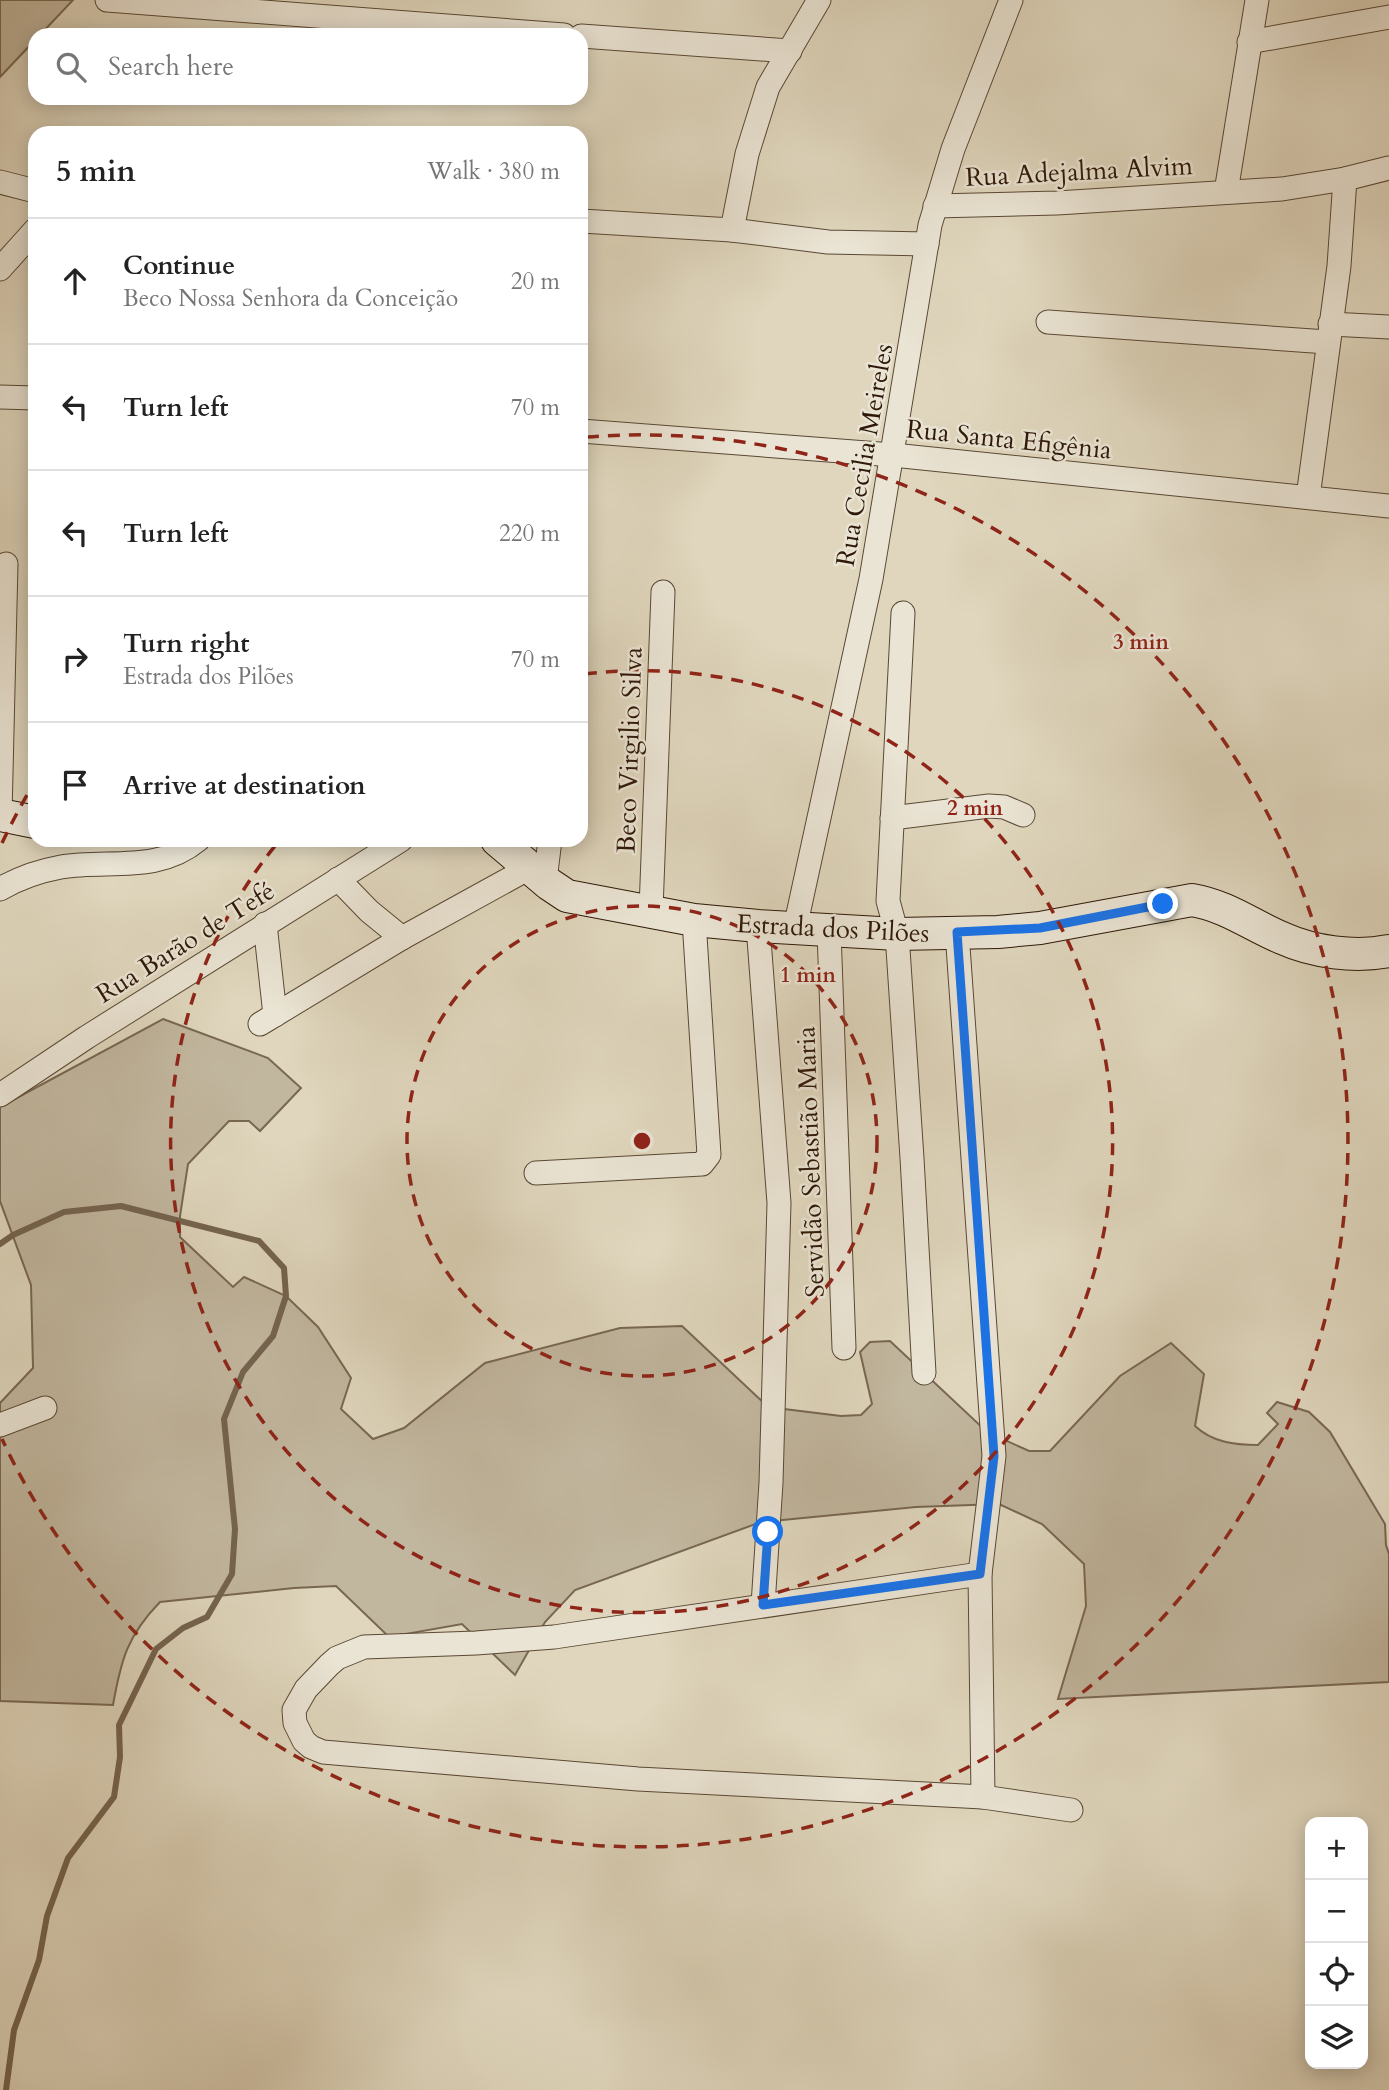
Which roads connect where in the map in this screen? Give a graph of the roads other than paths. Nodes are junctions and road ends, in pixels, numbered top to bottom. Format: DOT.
graph roads {
  1 [pos="107,0"];
  2 [pos="819,0"];
  3 [pos="1012,0"];
  4 [pos="1257,0"];
  5 [pos="1389,17"];
  6 [pos="473,28"];
  7 [pos="588,37"];
  8 [pos="1249,42"];
  9 [pos="790,51"];
  10 [pos="1389,168"];
  11 [pos="1345,179"];
  12 [pos="0,182"];
  13 [pos="28,189"];
  14 [pos="1226,192"];
  15 [pos="935,206"];
  16 [pos="588,221"];
  17 [pos="732,230"];
  18 [pos="28,237"];
  19 [pos="927,244"];
  20 [pos="0,269"];
  21 [pos="1048,322"];
  22 [pos="1389,327"];
  23 [pos="1329,333"];
  24 [pos="0,397"];
  25 [pos="28,398"];
  26 [pos="588,432"];
  27 [pos="893,455"];
  28 [pos="1308,498"];
  29 [pos="1389,506"];
  30 [pos="6,564"];
  31 [pos="663,592"];
  32 [pos="903,613"];
  33 [pos="0,815"];
  34 [pos="1023,815"];
  35 [pos="892,818"];
  36 [pos="28,821"];
  37 [pos="187,847"];
  38 [pos="390,847"];
  39 [pos="506,847"];
  40 [pos="547,847"];
  41 [pos="538,873"];
  42 [pos="338,879"];
  43 [pos="0,889"];
  44 [pos="651,911"];
  45 [pos="694,920"];
  46 [pos="265,925"];
  47 [pos="758,926"];
  48 [pos="795,928"];
  49 [pos="830,931"];
  50 [pos="957,932"];
  51 [pos="897,934"];
  52 [pos="402,939"];
  53 [pos="1389,951"];
  54 [pos="0,1094"];
  55 [pos="536,1173"];
  56 [pos="844,1348"];
  57 [pos="923,1373"];
  58 [pos="45,1408"];
  59 [pos="0,1425"];
  60 [pos="980,1574"];
  61 [pos="763,1605"];
  62 [pos="983,1797"];
  63 [pos="1071,1810"];
  1 -- 6 [label="street"];
  2 -- 9 [label="street"];
  3 -- 15 [label="street, Rua Cecilia Meireles"];
  4 -- 8 [label="street, Rua Adejalma Alvim"];
  5 -- 8 [label="street"];
  7 -- 9 [label="street"];
  8 -- 14 [label="street, Rua Adejalma Alvim"];
  9 -- 17 [label="street"];
  10 -- 11 [label="street, Rua Adejalma Alvim"];
  11 -- 14 [label="street, Rua Adejalma Alvim"];
  11 -- 23 [label="street"];
  12 -- 13 [label="street"];
  14 -- 15 [label="street, Rua Adejalma Alvim"];
  15 -- 19 [label="street, Rua Cecilia Meireles"];
  16 -- 17 [label="street"];
  17 -- 19 [label="street"];
  18 -- 20 [label="street"];
  19 -- 27 [label="street, Rua Cecilia Meireles"];
  21 -- 23 [label="street"];
  22 -- 23 [label="street"];
  23 -- 28 [label="street"];
  24 -- 25 [label="street"];
  26 -- 27 [label="street, Rua Santa Efigênia"];
  27 -- 28 [label="street, Rua Santa Efigênia"];
  27 -- 48 [label="street, Rua Cecilia Meireles"];
  28 -- 29 [label="street, Rua Santa Efigênia"];
  30 -- 33 [label="street"];
  31 -- 44 [label="street, Beco Virgilio Silva"];
  32 -- 35 [label="street"];
  33 -- 36 [label="street"];
  34 -- 35 [label="street"];
  35 -- 51 [label="street"];
  37 -- 43 [label="street"];
  38 -- 42 [label="street, Rua Barão de Tefé"];
  39 -- 41 [label="street, Estrada dos Pilões"];
  40 -- 41 [label="street"];
  41 -- 44 [label="street, Estrada dos Pilões"];
  41 -- 52 [label="street"];
  42 -- 46 [label="street, Rua Barão de Tefé"];
  42 -- 52 [label="street"];
  44 -- 45 [label="street, Estrada dos Pilões"];
  45 -- 47 [label="street, Estrada dos Pilões"];
  45 -- 55 [label="street"];
  46 -- 52 [label="street"];
  46 -- 54 [label="street, Rua Barão de Tefé"];
  47 -- 48 [label="street, Estrada dos Pilões"];
  47 -- 61 [label="street"];
  48 -- 49 [label="street, Estrada dos Pilões"];
  49 -- 51 [label="street, Estrada dos Pilões"];
  49 -- 56 [label="street, Servidão Sebastião Maria"];
  50 -- 51 [label="street, Estrada dos Pilões"];
  50 -- 53 [label="street, Estrada dos Pilões"];
  50 -- 60 [label="street"];
  51 -- 57 [label="street"];
  58 -- 59 [label="street"];
  60 -- 61 [label="street"];
  60 -- 62 [label="street"];
  61 -- 62 [label="street"];
  62 -- 63 [label="street"];
}
